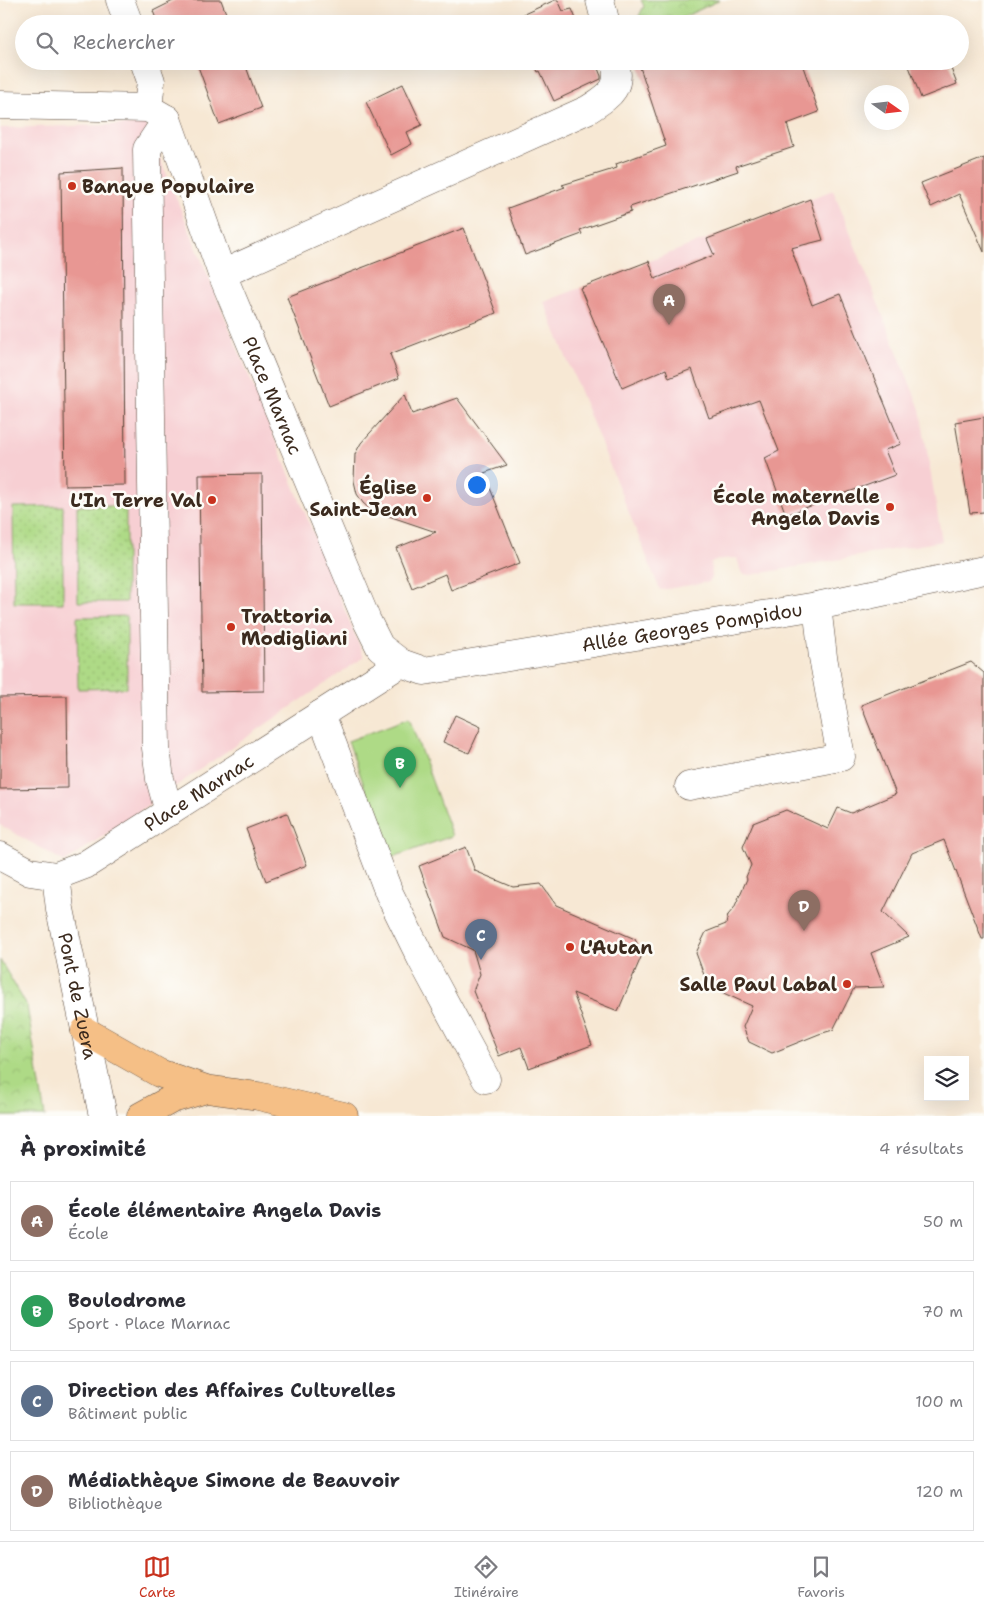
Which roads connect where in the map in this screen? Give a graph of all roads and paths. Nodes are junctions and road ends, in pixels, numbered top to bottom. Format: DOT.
graph roads {
  1 [pos="120,0"];
  2 [pos="600,0"];
  3 [pos="126,15"];
  4 [pos="604,15"];
  5 [pos="147,70"];
  6 [pos="617,70"];
  7 [pos="0,105"];
  8 [pos="157,114"];
  9 [pos="222,274"];
  10 [pos="984,570"];
  11 [pos="818,606"];
  12 [pos="401,663"];
  13 [pos="321,714"];
  14 [pos="689,786"];
  15 [pos="169,812"];
  16 [pos="0,856"];
  17 [pos="56,876"];
  18 [pos="85,1031"];
  19 [pos="486,1079"];
  20 [pos="206,1089"];
  21 [pos="103,1116"];
  22 [pos="141,1116"];
  23 [pos="344,1116"];
  1 -- 3 [label="street"];
  2 -- 4 [label="street"];
  5 -- 8 [label="street"];
  6 -- 9 [label="street"];
  7 -- 8 [label="street"];
  8 -- 9 [label="street, Place Marnac"];
  8 -- 15 [label="street"];
  9 -- 12 [label="street, Place Marnac"];
  10 -- 11 [label="street, Allée Georges Pompidou"];
  11 -- 12 [label="street, Allée Georges Pompidou"];
  11 -- 14 [label="street"];
  12 -- 13 [label="street, Place Marnac"];
  13 -- 15 [label="street, Place Marnac"];
  13 -- 19 [label="street"];
  15 -- 17 [label="street, Place Marnac"];
  16 -- 17 [label="street, Place Marnac"];
  17 -- 18 [label="street, Pont de Zuera"];
  18 -- 20 [label="main road"];
  18 -- 21 [label="street, Pont de Zuera"];
  20 -- 22 [label="main road"];
  20 -- 23 [label="main road"];
}
